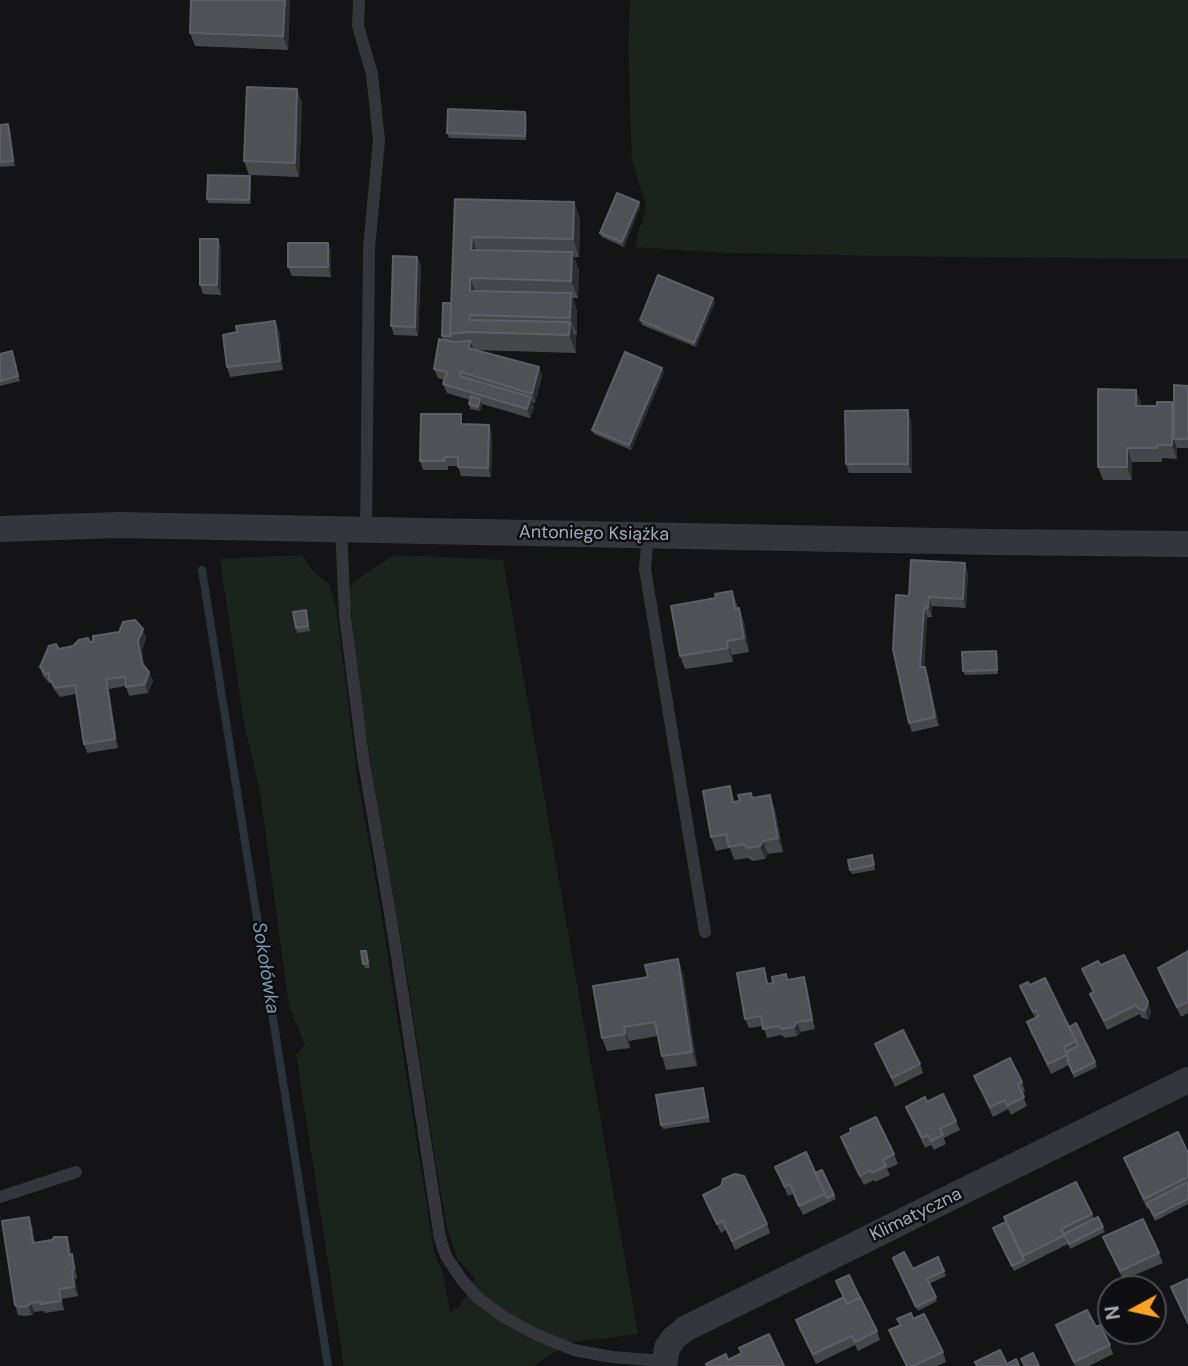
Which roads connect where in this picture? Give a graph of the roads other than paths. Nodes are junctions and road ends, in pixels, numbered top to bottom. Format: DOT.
graph roads {
  1 [pos="359,0"];
  2 [pos="0,528"];
  3 [pos="354,528"];
  4 [pos="648,535"];
  5 [pos="1188,544"];
  6 [pos="705,932"];
  7 [pos="1188,1080"];
  8 [pos="76,1172"];
  9 [pos="0,1197"];
  10 [pos="664,1364"];
  1 -- 3 [label="lane"];
  2 -- 3 [label="street, Antoniego Książka"];
  3 -- 4 [label="street, Antoniego Książka"];
  3 -- 10 [label="lane"];
  4 -- 5 [label="street, Antoniego Książka"];
  4 -- 6 [label="lane"];
  7 -- 10 [label="street, Klimatyczna"];
  8 -- 9 [label="lane"];
}
